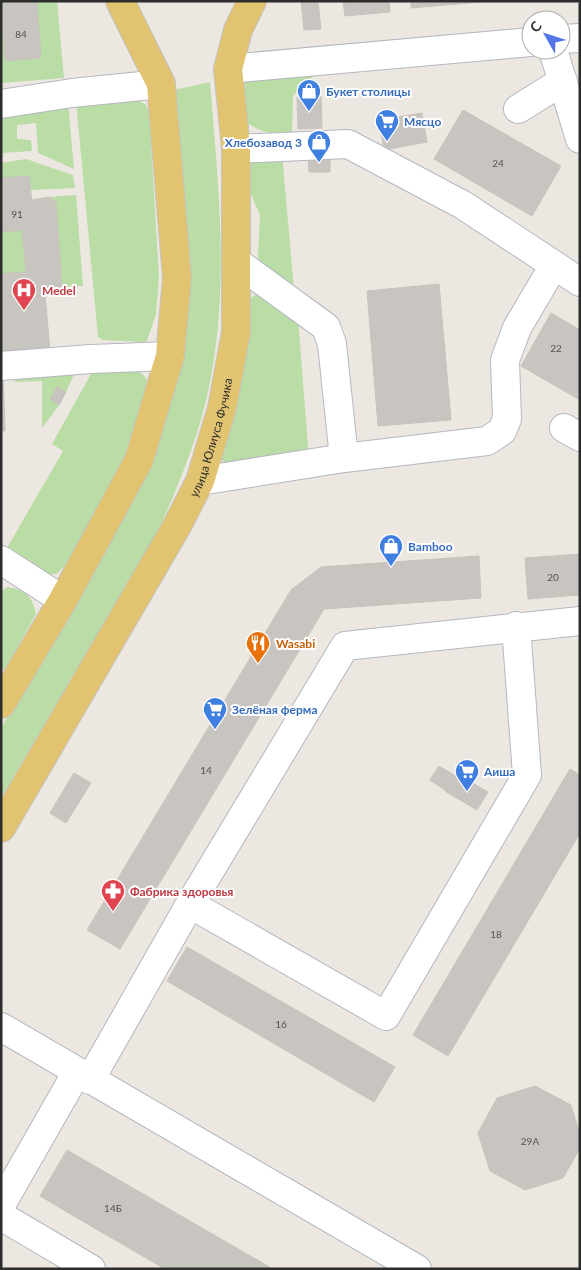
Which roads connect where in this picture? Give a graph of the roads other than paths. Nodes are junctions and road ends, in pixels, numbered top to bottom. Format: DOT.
graph roads {
  1 [pos="120,1"];
  2 [pos="252,1"];
  3 [pos="521,43"];
  4 [pos="556,60"];
  5 [pos="228,69"];
  6 [pos="563,81"];
  7 [pos="161,84"];
  8 [pos="1,104"];
  9 [pos="518,109"];
  10 [pos="580,139"];
  11 [pos="236,149"];
  12 [pos="238,264"];
  13 [pos="569,271"];
  14 [pos="170,356"];
  15 [pos="1,366"];
  16 [pos="344,458"];
  17 [pos="200,481"];
  18 [pos="1,560"];
  19 [pos="63,600"];
  20 [pos="580,621"];
  21 [pos="516,626"];
  22 [pos="1,704"];
  23 [pos="1,828"];
  24 [pos="190,904"];
  25 [pos="1,1027"];
  26 [pos="84,1076"];
  27 [pos="1,1205"];
  28 [pos="1,1216"];
  29 [pos="381,1260"];
  30 [pos="91,1269"];
  31 [pos="417,1269"];
  1 -- 7 [label="main road"];
  2 -- 5 [label="main road, улица Юлиуса Фучика"];
  3 -- 5 [label="street"];
  4 -- 6 [label="street"];
  5 -- 11 [label="main road, улица Юлиуса Фучика"];
  6 -- 9 [label="street"];
  6 -- 10 [label="street"];
  7 -- 8 [label="street"];
  7 -- 14 [label="main road"];
  11 -- 12 [label="main road, улица Юлиуса Фучика"];
  11 -- 13 [label="street"];
  12 -- 16 [label="street"];
  12 -- 17 [label="main road, улица Юлиуса Фучика"];
  13 -- 16 [label="street"];
  14 -- 15 [label="street"];
  14 -- 19 [label="main road"];
  16 -- 17 [label="street"];
  17 -- 23 [label="main road, улица Юлиуса Фучика"];
  18 -- 19 [label="street"];
  19 -- 22 [label="main road"];
  20 -- 21 [label="street"];
  21 -- 24 [label="street"];
  21 -- 24 [label="street"];
  24 -- 26 [label="street"];
  25 -- 26 [label="street"];
  26 -- 27 [label="street"];
  26 -- 29 [label="street"];
  28 -- 30 [label="street"];
  29 -- 31 [label="street"];
}
